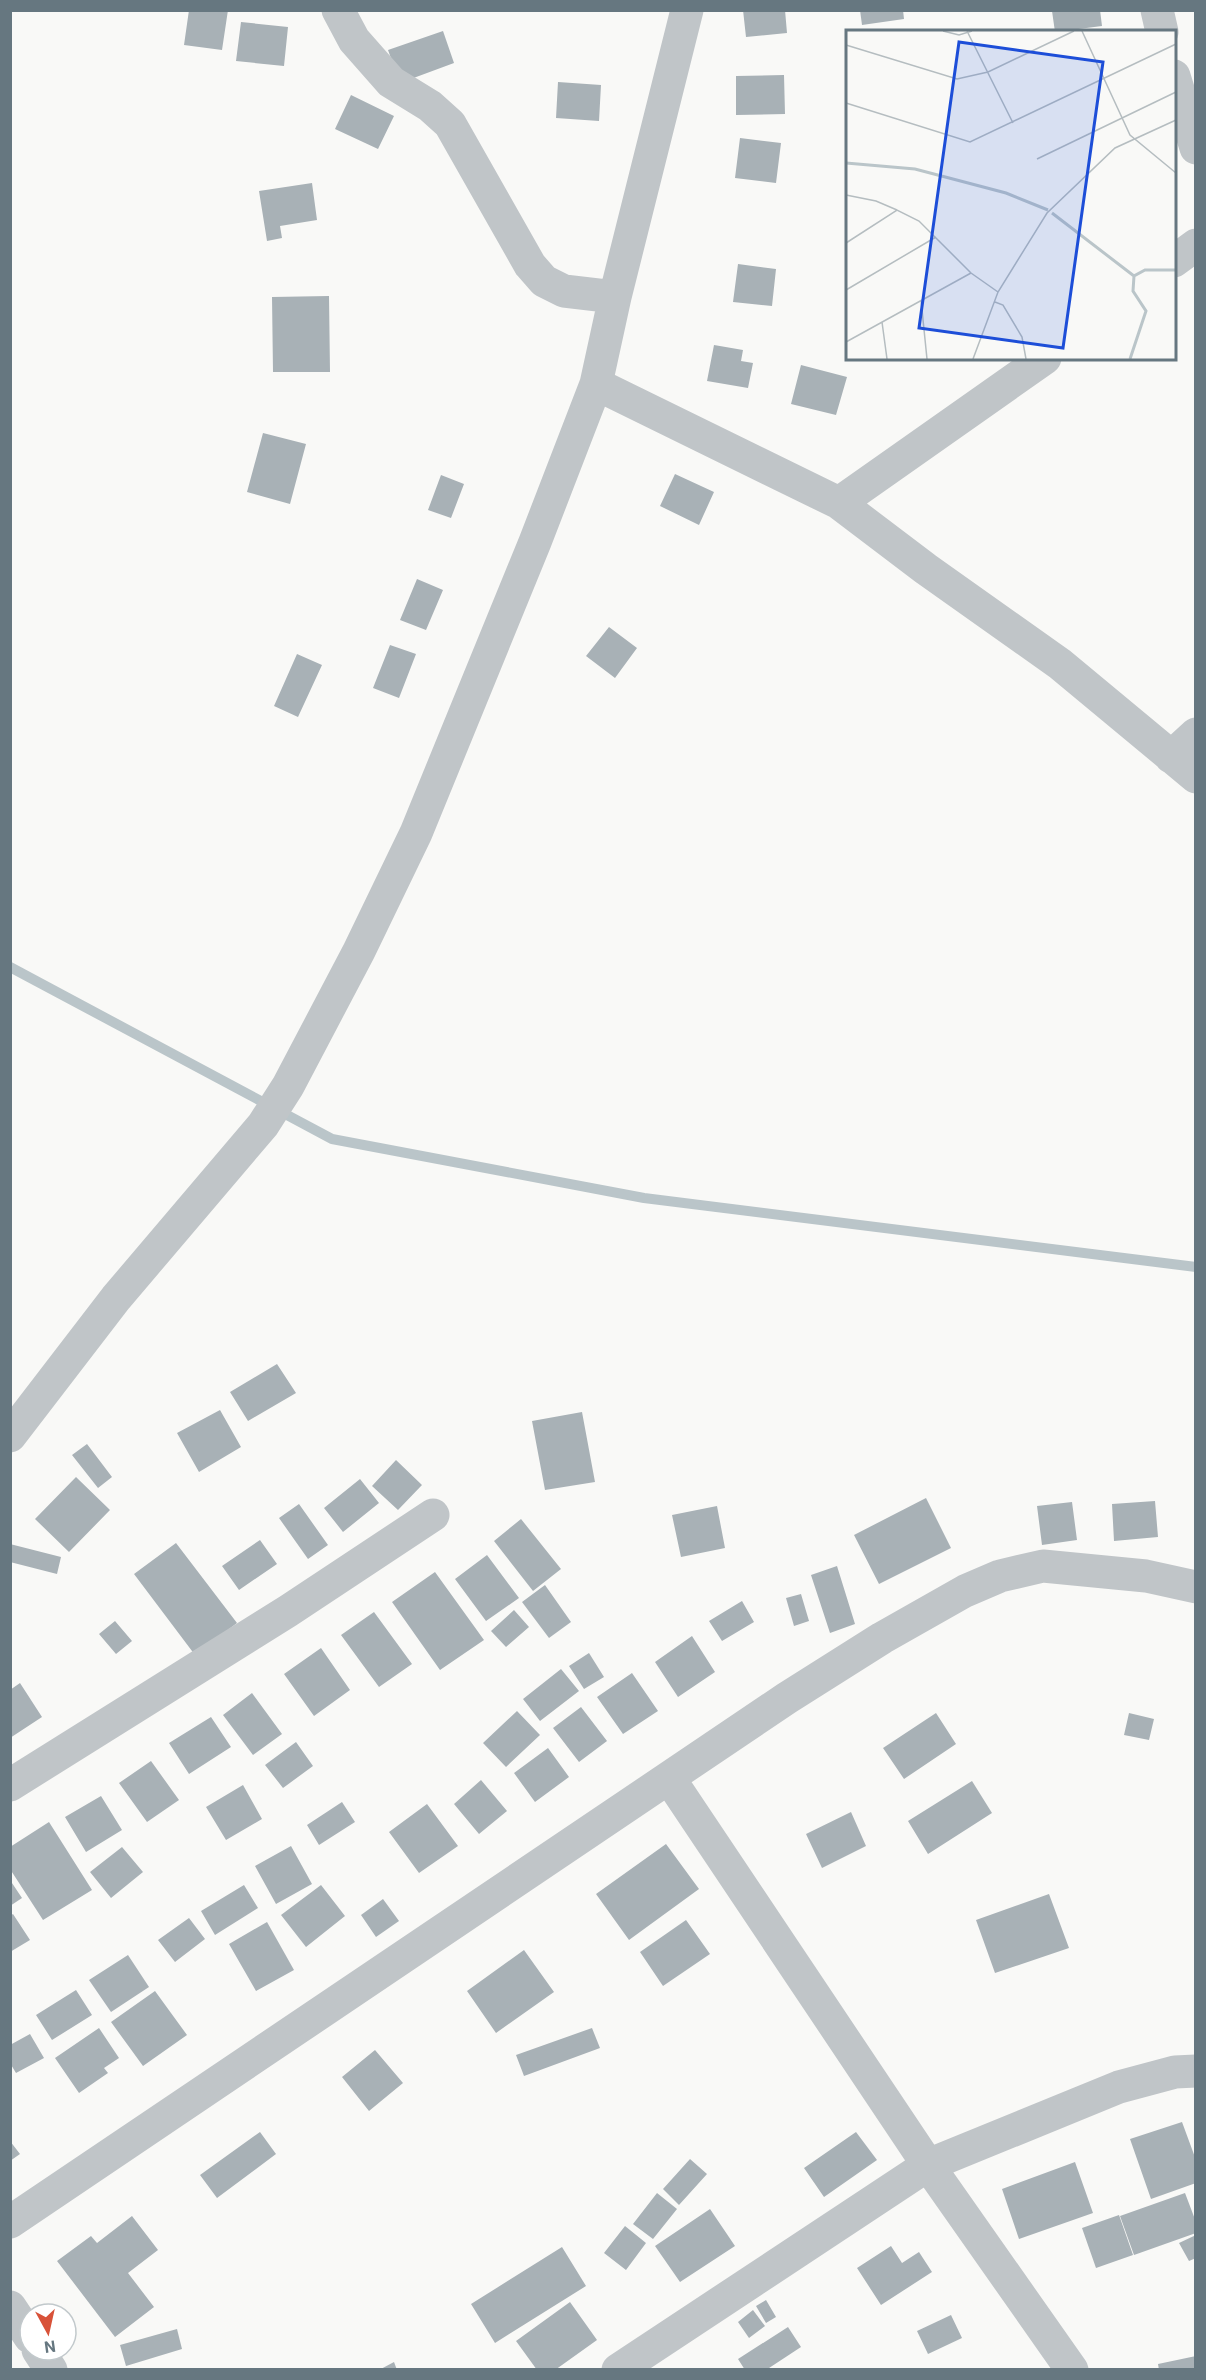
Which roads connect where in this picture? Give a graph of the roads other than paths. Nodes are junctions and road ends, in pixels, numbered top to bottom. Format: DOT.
graph roads {
  1 [pos="338,10"];
  2 [pos="687,10"];
  3 [pos="1157,10"];
  4 [pos="1162,30"];
  5 [pos="1176,83"];
  6 [pos="1196,148"];
  7 [pos="1196,245"];
  8 [pos="1176,260"];
  9 [pos="615,297"];
  10 [pos="1042,360"];
  11 [pos="596,384"];
  12 [pos="839,503"];
  13 [pos="1196,734"];
  14 [pos="1183,767"];
  15 [pos="10,1436"];
  16 [pos="433,1515"];
  17 [pos="1196,1587"];
  18 [pos="669,1778"];
  19 [pos="10,1785"];
  20 [pos="1196,2071"];
  21 [pos="928,2165"];
  22 [pos="10,2222"];
  23 [pos="618,2370"];
  24 [pos="1072,2370"];
  1 -- 9 [label="street"];
  2 -- 9 [label="street"];
  3 -- 4 [label="street"];
  5 -- 6 [label="street"];
  7 -- 8 [label="street"];
  9 -- 11 [label="street"];
  10 -- 12 [label="street"];
  11 -- 12 [label="street"];
  11 -- 15 [label="street"];
  12 -- 14 [label="street"];
  13 -- 14 [label="street"];
  16 -- 19 [label="street"];
  17 -- 18 [label="street"];
  18 -- 21 [label="street"];
  18 -- 22 [label="street"];
  20 -- 21 [label="street"];
  21 -- 23 [label="street"];
  21 -- 24 [label="street"];
}
